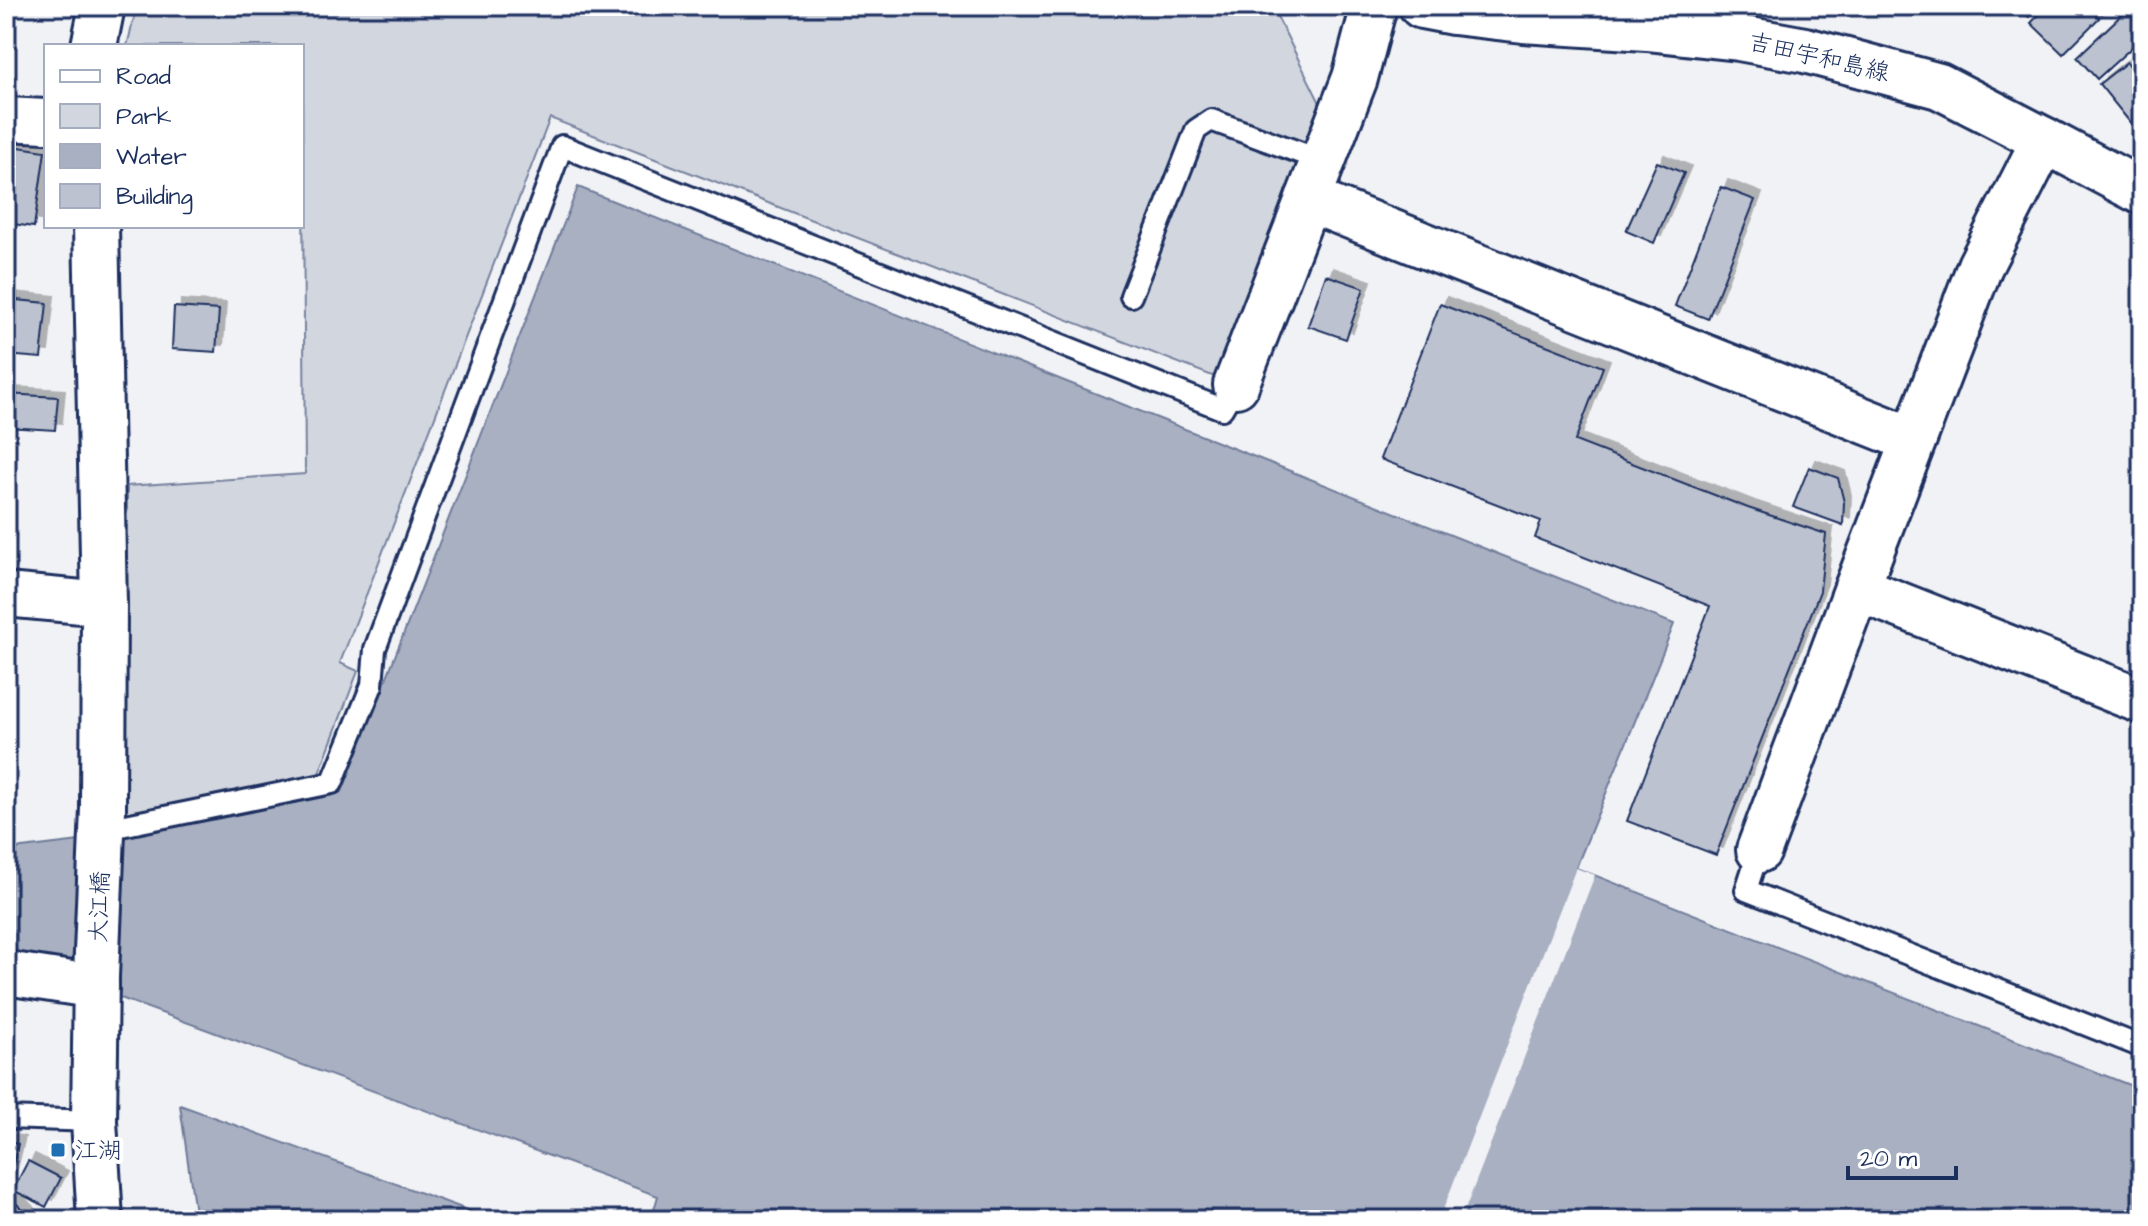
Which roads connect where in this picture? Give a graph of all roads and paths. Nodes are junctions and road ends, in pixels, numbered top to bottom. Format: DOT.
graph roads {
  1 [pos="102,6"];
  2 [pos="1374,6"];
  3 [pos="1422,6"];
  4 [pos="94,44"];
  5 [pos="6,119"];
  6 [pos="44,121"];
  7 [pos="2044,140"];
  8 [pos="1316,180"];
  9 [pos="2142,192"];
  10 [pos="96,228"];
  11 [pos="1131,296"];
  12 [pos="1236,385"];
  13 [pos="1913,440"];
  14 [pos="1857,588"];
  15 [pos="6,595"];
  16 [pos="104,604"];
  17 [pos="2142,701"];
  18 [pos="101,834"];
  19 [pos="1759,850"];
  20 [pos="6,973"];
  21 [pos="97,981"];
  22 [pos="2142,1047"];
  23 [pos="6,1118"];
  24 [pos="94,1121"];
  25 [pos="100,1220"];
  1 -- 4 [label="street"];
  2 -- 8 [label="street"];
  3 -- 7 [label="street, 吉田宇和島線"];
  5 -- 6 [label="street"];
  7 -- 9 [label="street, 吉田宇和島線"];
  7 -- 13 [label="street"];
  8 -- 11 [label="lane"];
  8 -- 12 [label="street"];
  8 -- 13 [label="street"];
  10 -- 16 [label="street, 大江橋"];
  12 -- 18 [label="lane"];
  13 -- 14 [label="street"];
  14 -- 17 [label="street"];
  14 -- 19 [label="street"];
  15 -- 16 [label="street"];
  16 -- 18 [label="street, 大江橋"];
  18 -- 21 [label="street, 大江橋"];
  19 -- 22 [label="lane"];
  20 -- 21 [label="street"];
  21 -- 24 [label="street, 大江橋"];
  23 -- 24 [label="lane"];
  24 -- 25 [label="street, 大江橋"];
}
